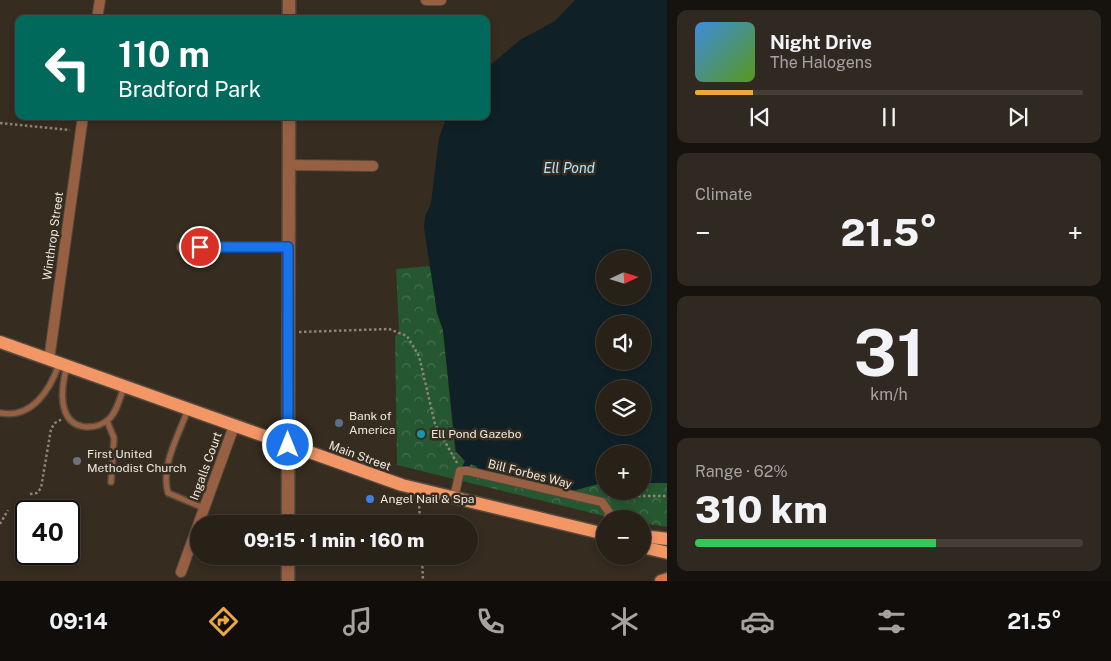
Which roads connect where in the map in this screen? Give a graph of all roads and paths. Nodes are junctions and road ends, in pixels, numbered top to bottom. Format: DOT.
graph roads {
  1 [pos="100,0"];
  2 [pos="289,0"];
  3 [pos="426,0"];
  4 [pos="441,0"];
  5 [pos="98,15"];
  6 [pos="289,15"];
  7 [pos="82,120"];
  8 [pos="289,120"];
  9 [pos="0,123"];
  10 [pos="81,131"];
  11 [pos="289,165"];
  12 [pos="373,166"];
  13 [pos="182,247"];
  14 [pos="288,247"];
  15 [pos="288,332"];
  16 [pos="0,342"];
  17 [pos="59,363"];
  18 [pos="124,386"];
  19 [pos="188,409"];
  20 [pos="0,413"];
  21 [pos="67,416"];
  22 [pos="107,421"];
  23 [pos="234,426"];
  24 [pos="288,445"];
  25 [pos="460,471"];
  26 [pos="111,482"];
  27 [pos="419,489"];
  28 [pos="30,494"];
  29 [pos="667,496"];
  30 [pos="454,498"];
  31 [pos="602,502"];
  32 [pos="204,508"];
  33 [pos="8,510"];
  34 [pos="608,510"];
  35 [pos="0,514"];
  36 [pos="288,515"];
  37 [pos="420,515"];
  38 [pos="4,516"];
  39 [pos="0,524"];
  40 [pos="596,531"];
  41 [pos="651,537"];
  42 [pos="667,539"];
  43 [pos="651,549"];
  44 [pos="667,552"];
  45 [pos="288,565"];
  46 [pos="422,565"];
  47 [pos="181,572"];
  48 [pos="667,579"];
  49 [pos="288,581"];
  50 [pos="423,581"];
  51 [pos="661,581"];
  1 -- 5 [label="street"];
  2 -- 6 [label="street"];
  3 -- 4 [label="street"];
  7 -- 10 [label="street, Winthrop Street"];
  8 -- 11 [label="street"];
  9 -- 10 [label="path"];
  10 -- 17 [label="street, Winthrop Street"];
  11 -- 12 [label="street"];
  11 -- 14 [label="street"];
  13 -- 14 [label="street"];
  14 -- 15 [label="street"];
  15 -- 24 [label="street"];
  15 -- 25 [label="path"];
  16 -- 17 [label="main road, Main Street"];
  17 -- 18 [label="main road, Main Street"];
  17 -- 20 [label="lane"];
  17 -- 21 [label="lane"];
  18 -- 19 [label="main road, Main Street"];
  18 -- 22 [label="lane"];
  19 -- 23 [label="main road, Main Street"];
  19 -- 32 [label="lane"];
  21 -- 22 [label="lane"];
  21 -- 28 [label="path"];
  22 -- 26 [label="lane"];
  23 -- 24 [label="main road, Main Street"];
  23 -- 32 [label="street, Ingalls Court"];
  24 -- 27 [label="main road, Main Street"];
  24 -- 36 [label="street"];
  25 -- 30 [label="street"];
  25 -- 31 [label="street, Bill Forbes Way"];
  27 -- 30 [label="main road, Main Street"];
  27 -- 37 [label="path"];
  29 -- 31 [label="path"];
  30 -- 40 [label="main road, Main Street"];
  31 -- 34 [label="street"];
  32 -- 47 [label="street, Ingalls Court"];
  33 -- 38 [label="path"];
  35 -- 38 [label="path"];
  38 -- 39 [label="path"];
  41 -- 42 [label="main road"];
  43 -- 44 [label="main road"];
  45 -- 49 [label="street"];
  46 -- 50 [label="path"];
  48 -- 51 [label="main road"];
}
